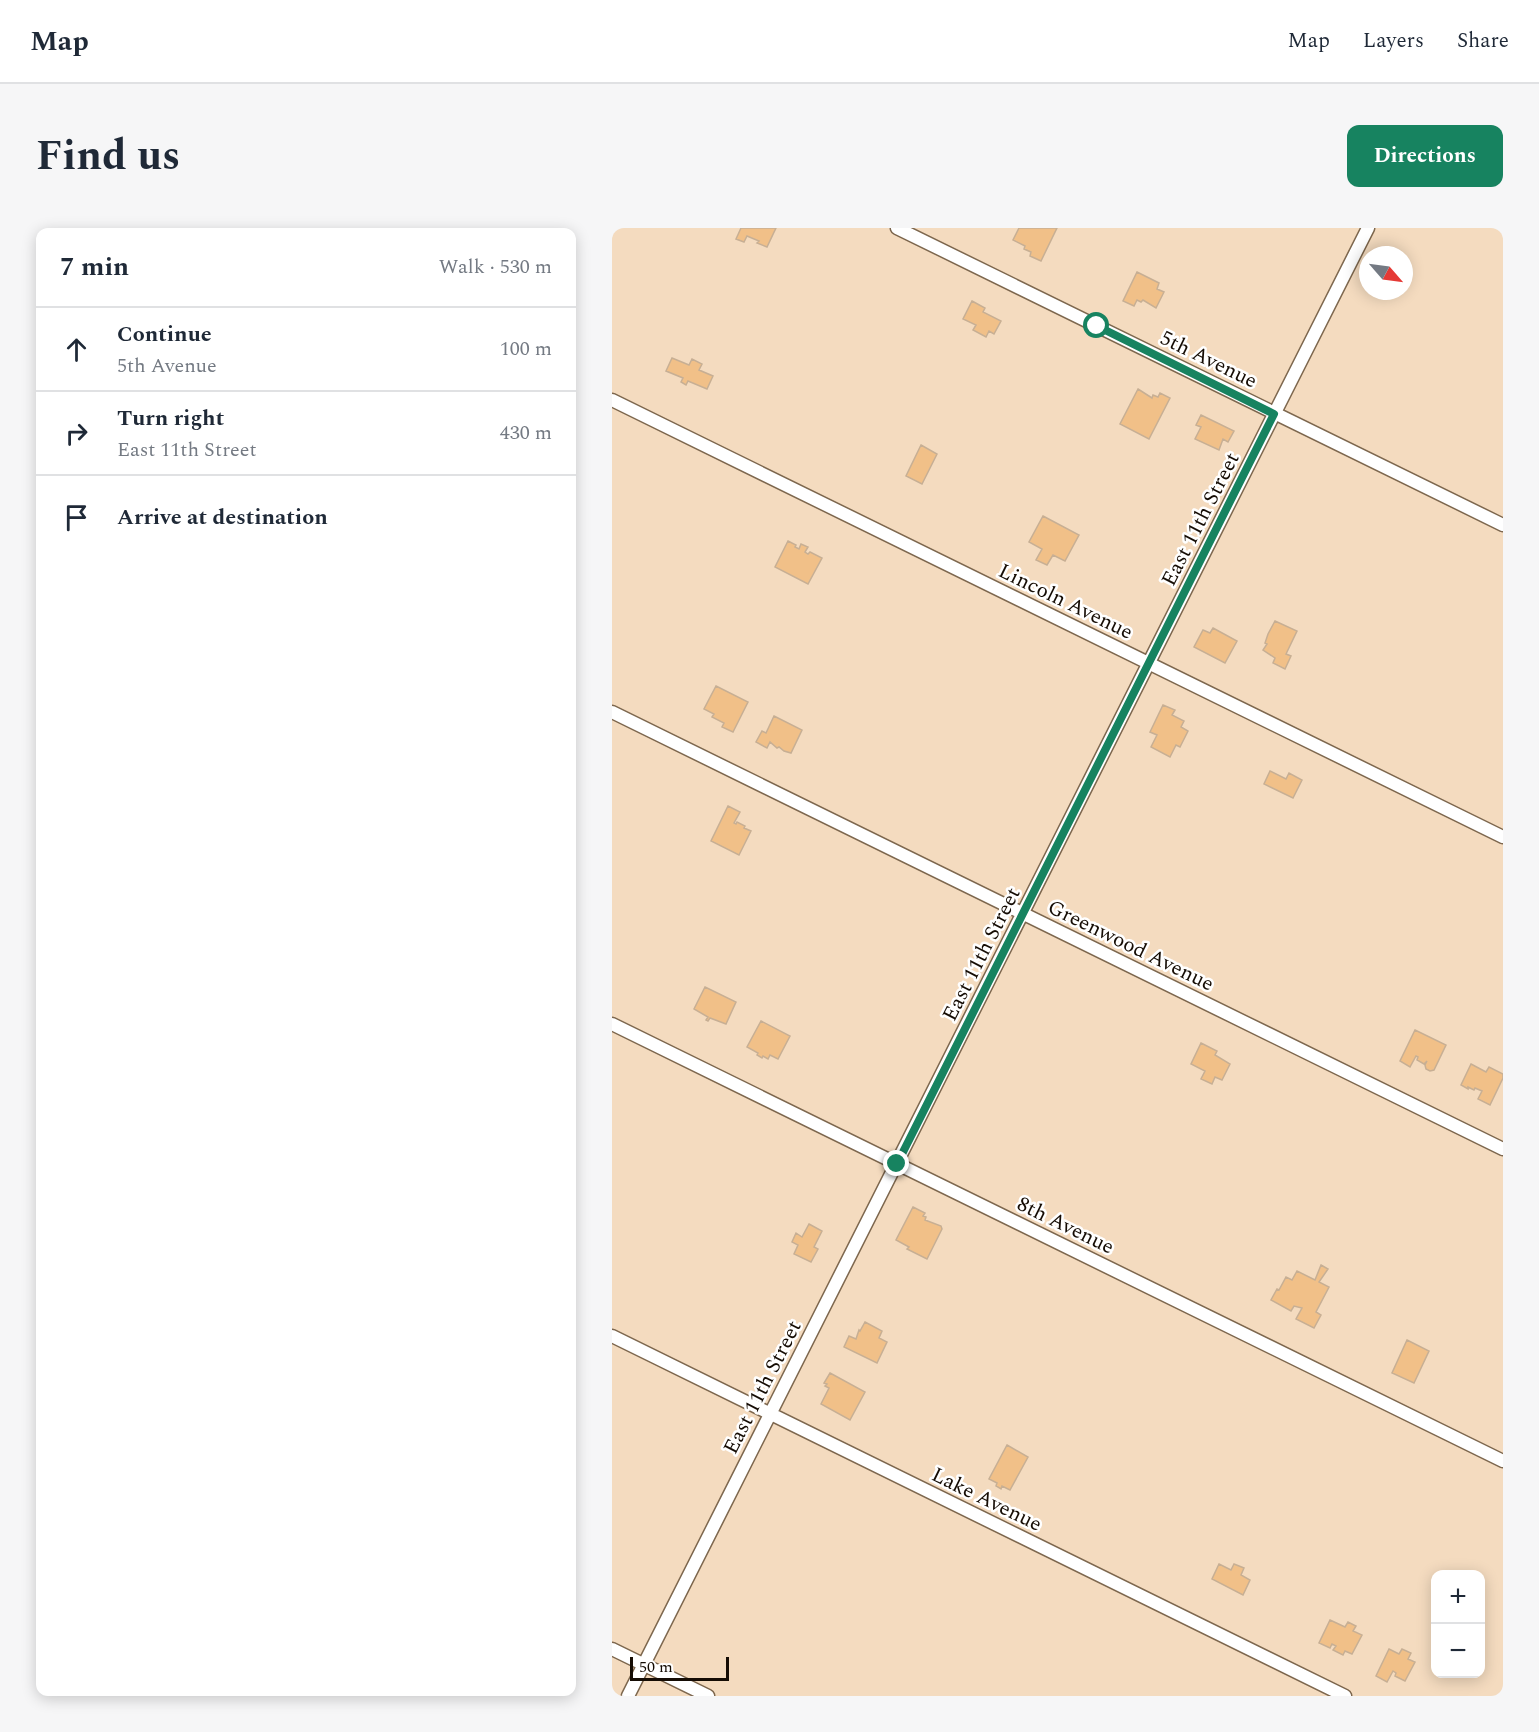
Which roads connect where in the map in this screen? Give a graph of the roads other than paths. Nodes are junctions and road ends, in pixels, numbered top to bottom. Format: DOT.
graph roads {
  1 [pos="897,228"];
  2 [pos="1368,228"];
  3 [pos="612,400"];
  4 [pos="1274,414"];
  5 [pos="1503,525"];
  6 [pos="1149,664"];
  7 [pos="612,712"];
  8 [pos="1503,837"];
  9 [pos="1023,914"];
  10 [pos="612,1024"];
  11 [pos="1503,1149"];
  12 [pos="897,1164"];
  13 [pos="612,1336"];
  14 [pos="770,1414"];
  15 [pos="1503,1461"];
  16 [pos="612,1649"];
  17 [pos="644,1665"];
  18 [pos="628,1696"];
  19 [pos="708,1696"];
  20 [pos="1345,1696"];
  1 -- 4 [label="street, 5th Avenue"];
  2 -- 4 [label="street, East 11th Street"];
  3 -- 6 [label="street, Lincoln Avenue"];
  4 -- 5 [label="street, 5th Avenue"];
  4 -- 6 [label="street, East 11th Street"];
  6 -- 8 [label="street, Lincoln Avenue"];
  6 -- 9 [label="street, East 11th Street"];
  7 -- 9 [label="street, Greenwood Avenue"];
  9 -- 11 [label="street, Greenwood Avenue"];
  9 -- 12 [label="street, East 11th Street"];
  10 -- 12 [label="street, 8th Avenue"];
  12 -- 14 [label="street, East 11th Street"];
  12 -- 15 [label="street, 8th Avenue"];
  13 -- 14 [label="street, Lake Avenue"];
  14 -- 17 [label="street, East 11th Street"];
  14 -- 20 [label="street, Lake Avenue"];
  16 -- 17 [label="street"];
  17 -- 18 [label="street, East 11th Street"];
  17 -- 19 [label="street"];
}
